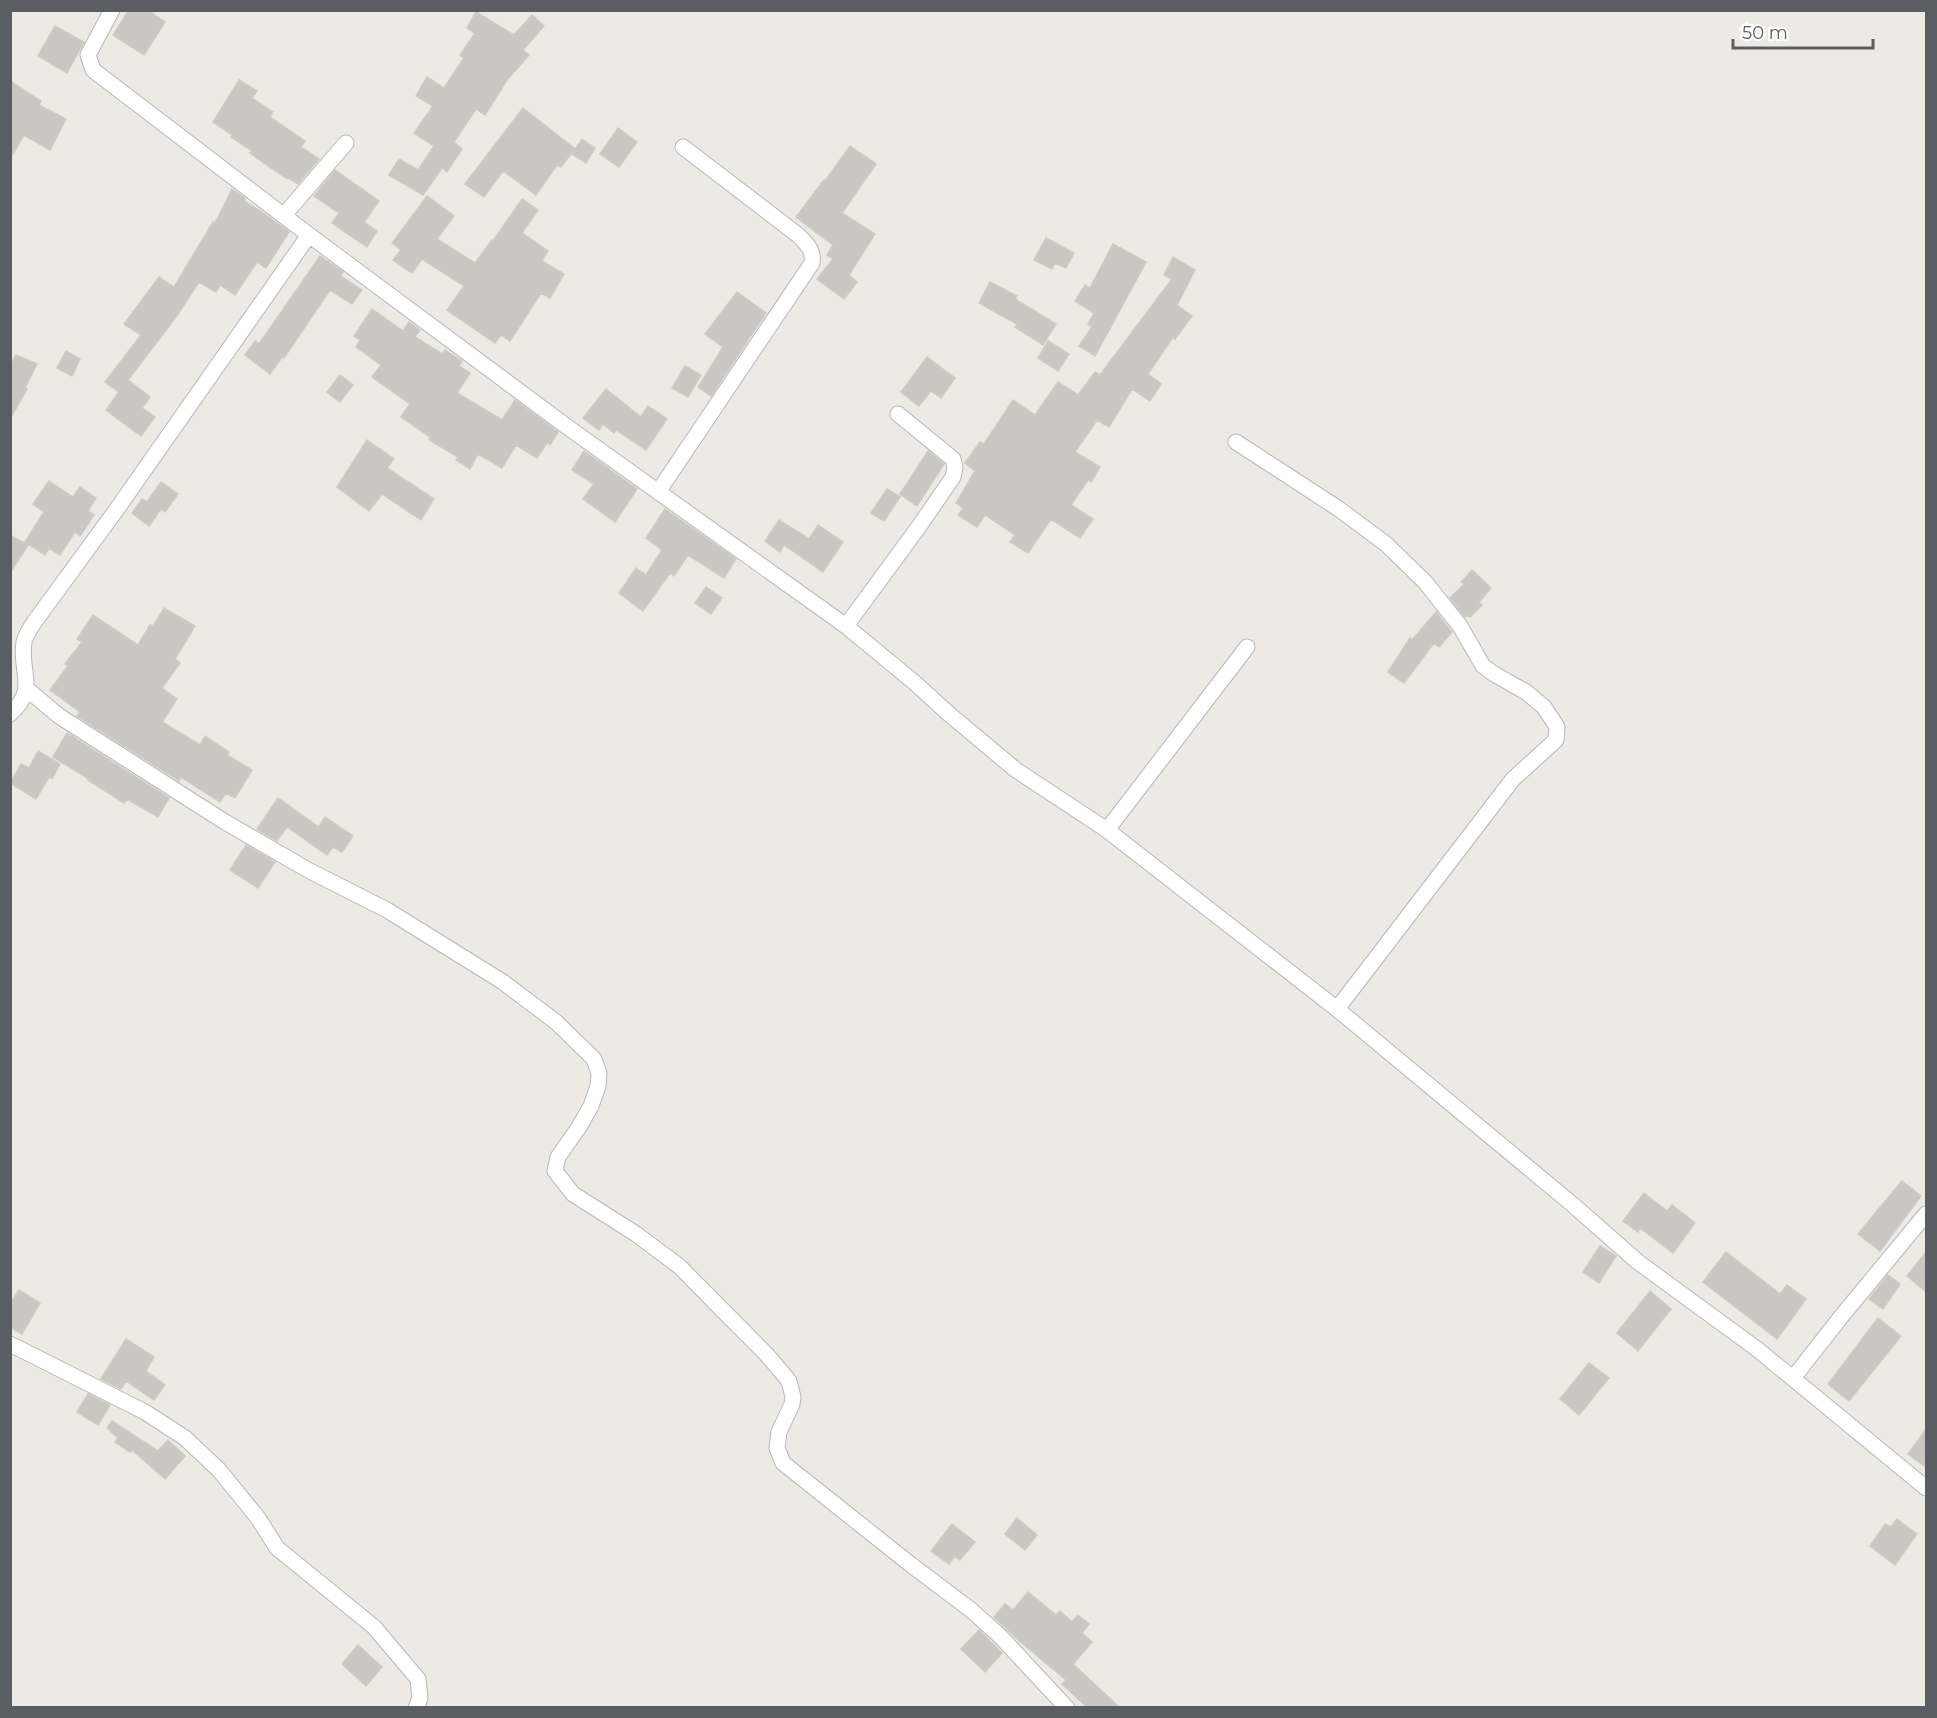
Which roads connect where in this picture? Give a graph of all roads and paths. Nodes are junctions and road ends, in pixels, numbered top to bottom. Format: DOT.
graph roads {
  1 [pos="112,10"];
  2 [pos="346,143"];
  3 [pos="683,147"];
  4 [pos="285,214"];
  5 [pos="309,235"];
  6 [pos="898,414"];
  7 [pos="1236,442"];
  8 [pos="658,492"];
  9 [pos="846,626"];
  10 [pos="1248,648"];
  11 [pos="28,690"];
  12 [pos="10,714"];
  13 [pos="1107,830"];
  14 [pos="1337,1009"];
  15 [pos="1926,1214"];
  16 [pos="10,1344"];
  17 [pos="1793,1378"];
  18 [pos="1926,1488"];
  19 [pos="417,1707"];
  20 [pos="1067,1707"];
  1 -- 4 [label="street"];
  2 -- 4 [label="street"];
  3 -- 8 [label="street"];
  4 -- 5 [label="street"];
  5 -- 8 [label="street"];
  5 -- 11 [label="street"];
  6 -- 9 [label="street"];
  7 -- 14 [label="street"];
  8 -- 9 [label="street"];
  9 -- 13 [label="street"];
  10 -- 13 [label="street"];
  11 -- 12 [label="street"];
  11 -- 20 [label="street"];
  13 -- 14 [label="street"];
  14 -- 17 [label="street"];
  15 -- 17 [label="street"];
  16 -- 19 [label="street"];
  17 -- 18 [label="street"];
}
